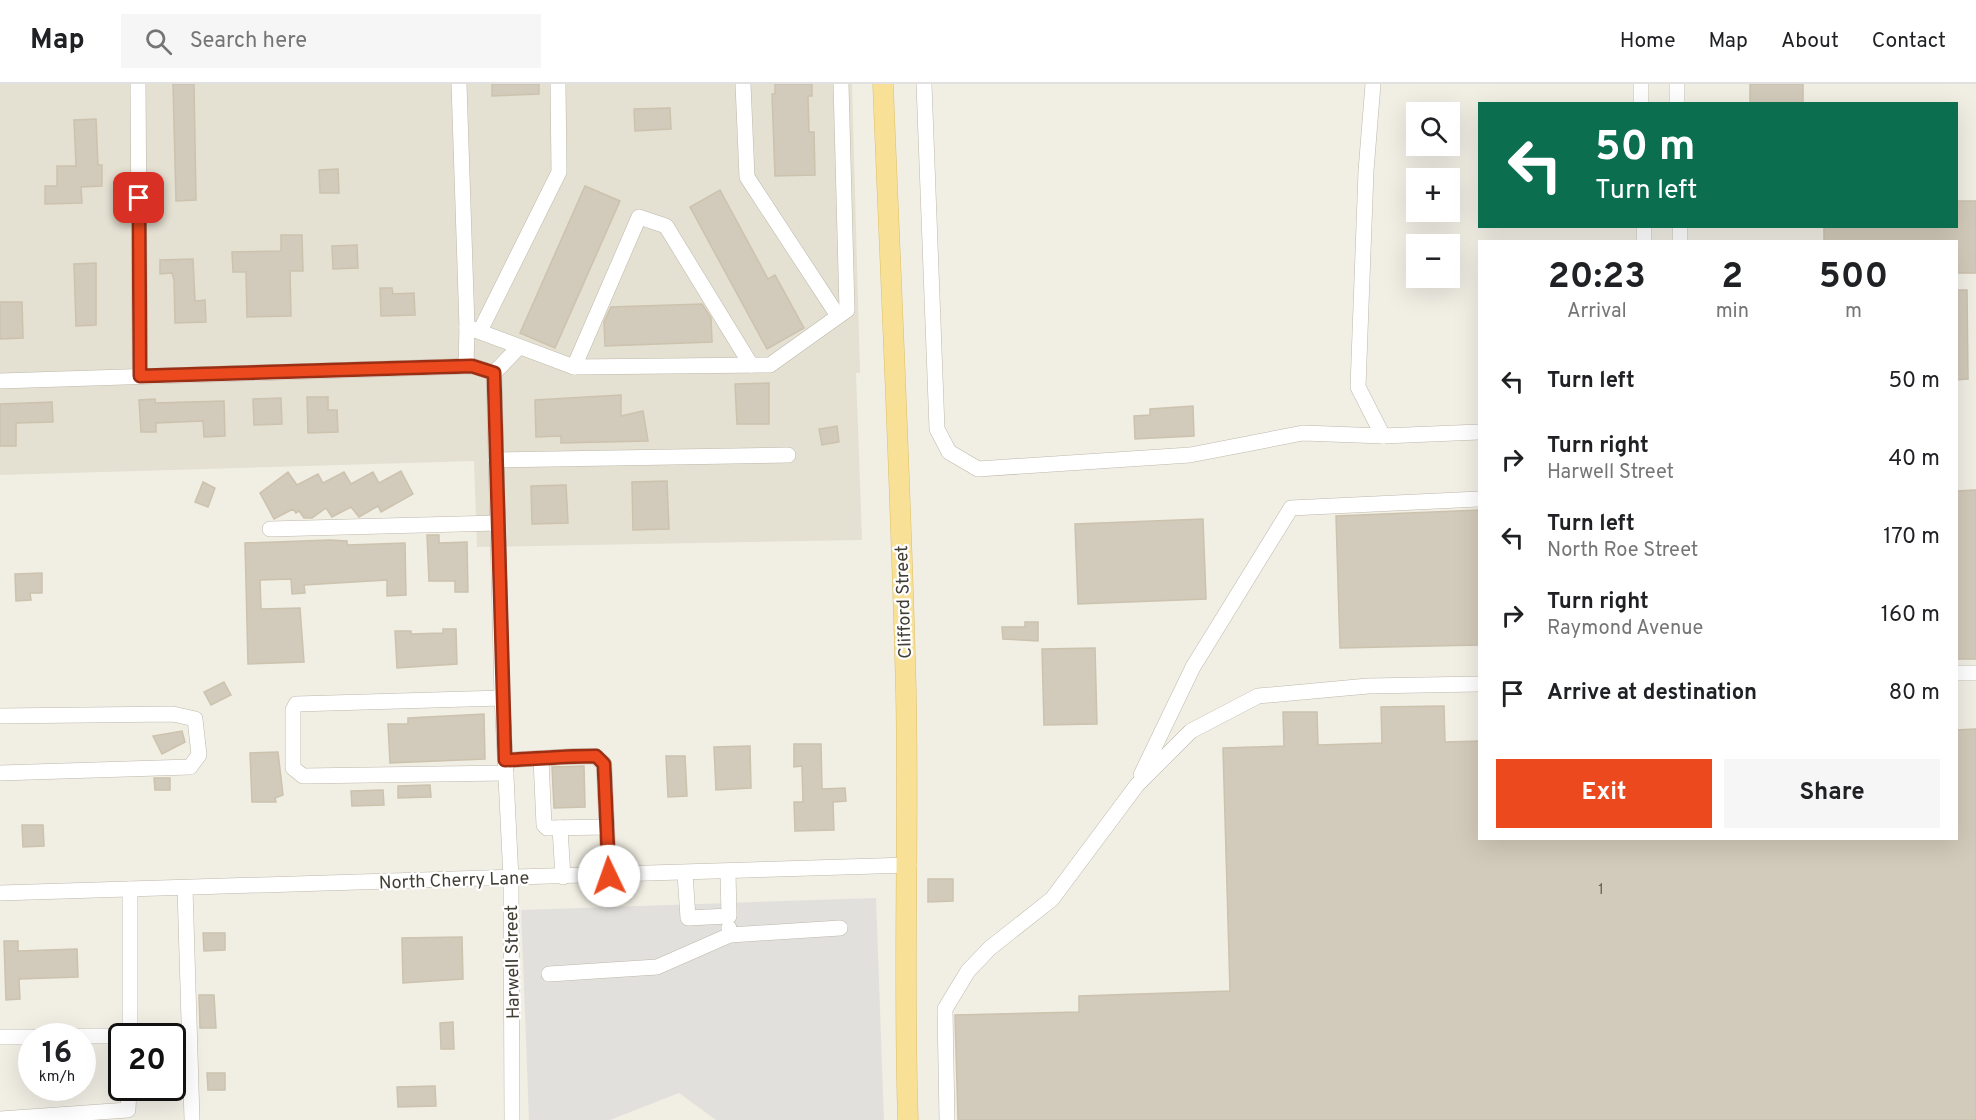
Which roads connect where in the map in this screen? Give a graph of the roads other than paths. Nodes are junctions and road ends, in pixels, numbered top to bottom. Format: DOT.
graph roads {
  1 [pos="138,84"];
  2 [pos="459,84"];
  3 [pos="558,84"];
  4 [pos="742,84"];
  5 [pos="841,84"];
  6 [pos="883,84"];
  7 [pos="924,84"];
  8 [pos="1373,84"];
  9 [pos="1641,84"];
  10 [pos="1677,84"];
  11 [pos="1641,102"];
  12 [pos="1677,102"];
  13 [pos="838,316"];
  14 [pos="473,329"];
  15 [pos="519,347"];
  16 [pos="751,365"];
  17 [pos="466,366"];
  18 [pos="574,367"];
  19 [pos="494,373"];
  20 [pos="140,376"];
  21 [pos="0,381"];
  22 [pos="1478,432"];
  23 [pos="1383,436"];
  24 [pos="788,454"];
  25 [pos="496,460"];
  26 [pos="1478,499"];
  27 [pos="498,523"];
  28 [pos="270,529"];
  29 [pos="1958,673"];
  30 [pos="1976,673"];
  31 [pos="1478,684"];
  32 [pos="502,699"];
  33 [pos="0,716"];
  34 [pos="541,759"];
  35 [pos="505,766"];
  36 [pos="0,772"];
  37 [pos="1137,785"];
  38 [pos="607,827"];
  39 [pos="560,828"];
  40 [pos="909,865"];
  41 [pos="728,872"];
  42 [pos="685,873"];
  43 [pos="609,876"];
  44 [pos="563,877"];
  45 [pos="511,879"];
  46 [pos="186,888"];
  47 [pos="130,889"];
  48 [pos="0,893"];
  49 [pos="729,916"];
  50 [pos="840,928"];
  51 [pos="730,935"];
  52 [pos="549,974"];
  53 [pos="130,1023"];
  54 [pos="18,1037"];
  55 [pos="0,1038"];
  56 [pos="128,1101"];
  57 [pos="0,1119"];
  58 [pos="192,1120"];
  59 [pos="512,1120"];
  60 [pos="908,1120"];
  61 [pos="947,1120"];
  1 -- 20 [label="street"];
  2 -- 14 [label="street"];
  3 -- 14 [label="street"];
  4 -- 13 [label="street"];
  5 -- 13 [label="street"];
  6 -- 40 [label="main road, Clifford Street"];
  7 -- 23 [label="street"];
  8 -- 23 [label="street"];
  9 -- 11 [label="street"];
  10 -- 12 [label="street"];
  13 -- 16 [label="street"];
  14 -- 15 [label="street"];
  14 -- 17 [label="street"];
  15 -- 18 [label="street"];
  15 -- 19 [label="street"];
  16 -- 18 [label="street"];
  16 -- 18 [label="street"];
  17 -- 19 [label="street"];
  17 -- 20 [label="street"];
  19 -- 25 [label="street, Harwell Street"];
  20 -- 21 [label="street"];
  22 -- 23 [label="street"];
  24 -- 25 [label="street"];
  25 -- 27 [label="street, Harwell Street"];
  26 -- 37 [label="street"];
  27 -- 28 [label="street"];
  27 -- 32 [label="street, Harwell Street"];
  29 -- 30 [label="street"];
  31 -- 37 [label="street"];
  32 -- 35 [label="street, Harwell Street"];
  32 -- 35 [label="street"];
  33 -- 36 [label="street"];
  34 -- 35 [label="street"];
  34 -- 38 [label="street"];
  34 -- 39 [label="street"];
  35 -- 45 [label="street, Harwell Street"];
  37 -- 61 [label="street"];
  38 -- 39 [label="street"];
  38 -- 43 [label="street"];
  39 -- 44 [label="street"];
  40 -- 41 [label="street, North Cherry Lane"];
  40 -- 60 [label="main road, Clifford Street"];
  41 -- 42 [label="street, North Cherry Lane"];
  41 -- 49 [label="street"];
  42 -- 43 [label="street, North Cherry Lane"];
  42 -- 49 [label="street"];
  43 -- 44 [label="street, North Cherry Lane"];
  44 -- 45 [label="street, North Cherry Lane"];
  45 -- 46 [label="street, North Cherry Lane"];
  45 -- 59 [label="street, Harwell Street"];
  46 -- 47 [label="street, North Cherry Lane"];
  46 -- 58 [label="street"];
  47 -- 48 [label="street, North Cherry Lane"];
  47 -- 53 [label="street"];
  49 -- 51 [label="street"];
  50 -- 51 [label="street"];
  51 -- 52 [label="street"];
  54 -- 55 [label="street"];
  56 -- 57 [label="street"];
}
